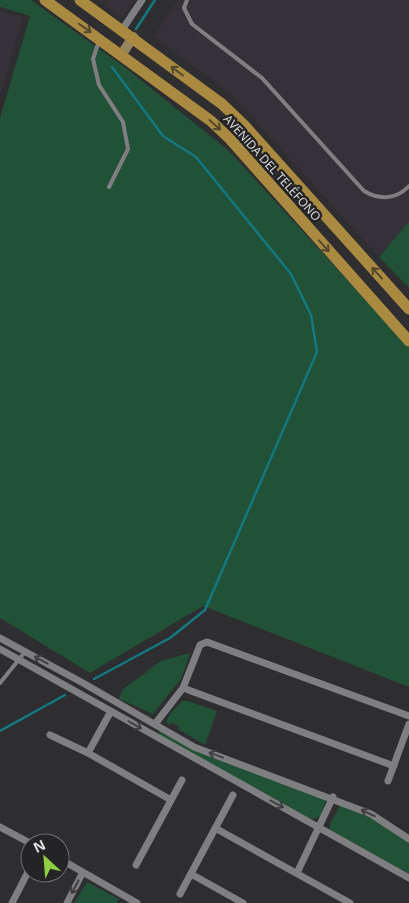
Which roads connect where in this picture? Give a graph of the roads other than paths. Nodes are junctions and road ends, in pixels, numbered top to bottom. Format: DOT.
graph roads {
  1 [pos="45,0"];
  2 [pos="80,0"];
  3 [pos="142,0"];
  4 [pos="187,0"];
  5 [pos="122,30"];
  6 [pos="133,38"];
  7 [pos="100,39"];
  8 [pos="122,54"];
  9 [pos="409,186"];
  10 [pos="109,187"];
  11 [pos="409,310"];
  12 [pos="409,341"];
  13 [pos="0,638"];
  14 [pos="0,649"];
  15 [pos="25,652"];
  16 [pos="21,660"];
  17 [pos="0,683"];
  18 [pos="183,688"];
  19 [pos="102,694"];
  20 [pos="97,702"];
  21 [pos="111,711"];
  22 [pos="409,716"];
  23 [pos="409,724"];
  24 [pos="157,725"];
  25 [pos="50,735"];
  26 [pos="153,735"];
  27 [pos="88,753"];
  28 [pos="394,766"];
  29 [pos="182,780"];
  30 [pos="388,781"];
  31 [pos="233,795"];
  32 [pos="333,797"];
  33 [pos="171,800"];
  34 [pos="0,827"];
  35 [pos="216,828"];
  36 [pos="320,828"];
  37 [pos="20,838"];
  38 [pos="409,839"];
  39 [pos="70,865"];
  40 [pos="136,865"];
  41 [pos="83,872"];
  42 [pos="297,873"];
  43 [pos="191,874"];
  44 [pos="409,878"];
  45 [pos="22,883"];
  46 [pos="180,894"];
  47 [pos="124,900"];
  48 [pos="12,903"];
  49 [pos="67,903"];
  50 [pos="137,903"];
  51 [pos="243,903"];
  52 [pos="350,903"];
  1 -- 7 [label="main road, AVENIDA DEL TELÉFONO, one-way"];
  2 -- 5 [label="main road, AVENIDA DEL TELÉFONO"];
  3 -- 5 [label="street"];
  4 -- 9 [label="lane"];
  5 -- 6 [label="main road, AVENIDA DEL TELÉFONO"];
  6 -- 8 [label="main road"];
  11 -- 6 [label="main road, AVENIDA DEL TELÉFONO, one-way"];
  7 -- 8 [label="main road, AVENIDA DEL TELÉFONO"];
  7 -- 10 [label="lane"];
  8 -- 12 [label="main road, AVENIDA DEL TELÉFONO, one-way"];
  13 -- 15 [label="street"];
  14 -- 16 [label="street"];
  15 -- 16 [label="lane"];
  19 -- 15 [label="street, one-way"];
  16 -- 17 [label="lane"];
  16 -- 20 [label="street"];
  18 -- 22 [label="street"];
  18 -- 24 [label="street"];
  18 -- 28 [label="street"];
  19 -- 20 [label="street"];
  19 -- 24 [label="street"];
  20 -- 21 [label="street"];
  21 -- 26 [label="street, one-way"];
  21 -- 27 [label="street"];
  23 -- 28 [label="street"];
  24 -- 26 [label="street"];
  32 -- 24 [label="street, one-way"];
  25 -- 27 [label="street"];
  26 -- 36 [label="street, one-way"];
  27 -- 33 [label="street"];
  28 -- 30 [label="street"];
  29 -- 33 [label="street"];
  31 -- 35 [label="street"];
  32 -- 36 [label="street"];
  38 -- 32 [label="street, one-way"];
  33 -- 40 [label="street"];
  34 -- 37 [label="street"];
  35 -- 42 [label="street"];
  35 -- 43 [label="street"];
  36 -- 42 [label="street"];
  36 -- 44 [label="street"];
  39 -- 41 [label="street"];
  41 -- 47 [label="street"];
  41 -- 49 [label="street, one-way"];
  42 -- 52 [label="street"];
  43 -- 46 [label="street"];
  43 -- 51 [label="street"];
  45 -- 48 [label="street"];
  47 -- 50 [label="street"];
}
